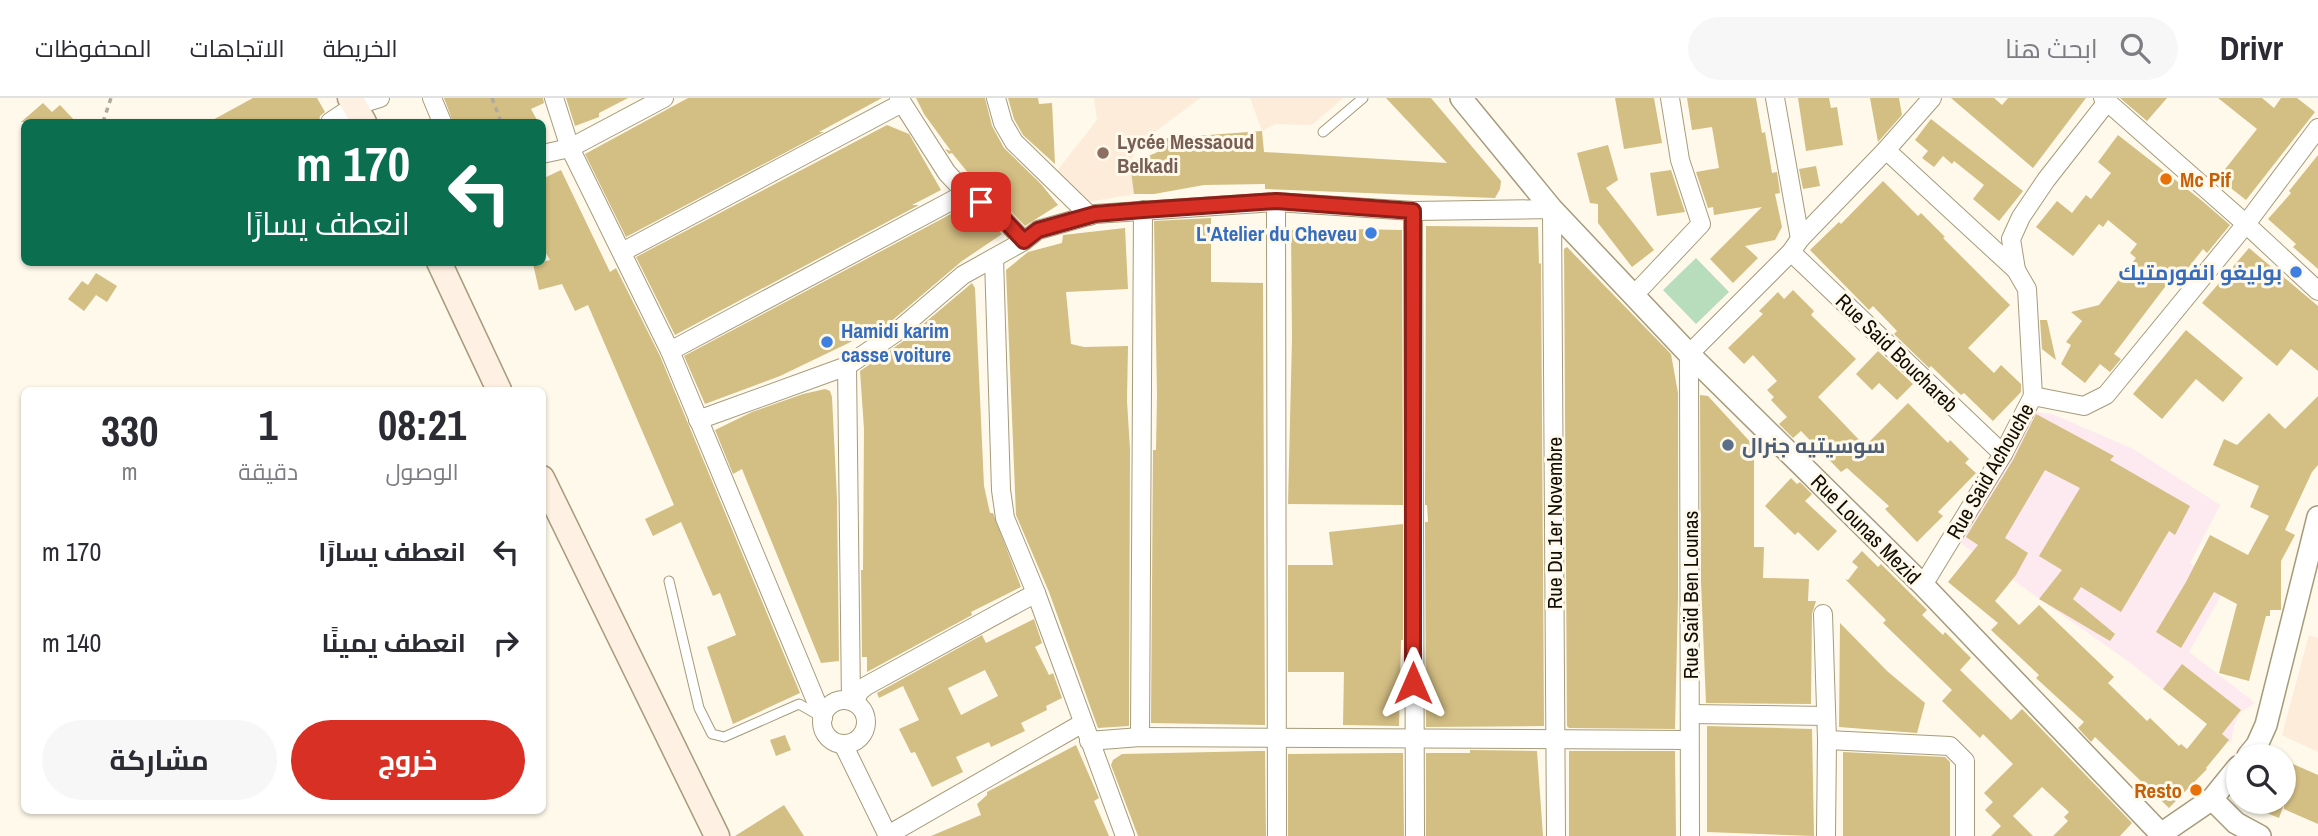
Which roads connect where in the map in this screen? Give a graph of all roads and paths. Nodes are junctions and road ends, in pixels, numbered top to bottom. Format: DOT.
graph roads {
  1 [pos="111,98"];
  2 [pos="380,98"];
  3 [pos="432,98"];
  4 [pos="492,98"];
  5 [pos="554,98"];
  6 [pos="664,98"];
  7 [pos="996,98"];
  8 [pos="1363,98"];
  9 [pos="1461,98"];
  10 [pos="1670,98"];
  11 [pos="1775,98"];
  12 [pos="900,100"];
  13 [pos="2105,100"];
  14 [pos="1926,101"];
  15 [pos="355,106"];
  16 [pos="104,119"];
  17 [pos="335,119"];
  18 [pos="441,119"];
  19 [pos="500,119"];
  20 [pos="2318,128"];
  21 [pos="1323,132"];
  22 [pos="570,148"];
  23 [pos="1886,150"];
  24 [pos="546,153"];
  25 [pos="966,193"];
  26 [pos="1276,201"];
  27 [pos="1552,209"];
  28 [pos="1143,210"];
  29 [pos="1413,211"];
  30 [pos="1090,216"];
  31 [pos="2246,225"];
  32 [pos="1024,241"];
  33 [pos="1795,245"];
  34 [pos="622,253"];
  35 [pos="994,258"];
  36 [pos="441,266"];
  37 [pos="2016,270"];
  38 [pos="2318,291"];
  39 [pos="1635,294"];
  40 [pos="670,351"];
  41 [pos="1689,354"];
  42 [pos="847,366"];
  43 [pos="498,387"];
  44 [pos="2033,396"];
  45 [pos="698,420"];
  46 [pos="2003,454"];
  47 [pos="546,486"];
  48 [pos="2318,517"];
  49 [pos="669,581"];
  50 [pos="1923,584"];
  51 [pos="1036,593"];
  52 [pos="1823,614"];
  53 [pos="853,702"];
  54 [pos="1690,714"];
  55 [pos="1826,716"];
  56 [pos="823,718"];
  57 [pos="1083,723"];
  58 [pos="1140,737"];
  59 [pos="1276,738"];
  60 [pos="1413,738"];
  61 [pos="1555,740"];
  62 [pos="1689,740"];
  63 [pos="1827,740"];
  64 [pos="1089,741"];
  65 [pos="843,744"];
  66 [pos="2257,744"];
  67 [pos="2226,782"];
  68 [pos="2213,799"];
  69 [pos="2160,835"];
  70 [pos="717,836"];
  71 [pos="888,836"];
  72 [pos="1125,836"];
  73 [pos="1277,836"];
  74 [pos="1415,836"];
  75 [pos="1556,836"];
  76 [pos="1690,836"];
  77 [pos="1826,836"];
  78 [pos="1965,836"];
  79 [pos="2260,836"];
  1 -- 16 [label="path"];
  2 -- 15 [label="street"];
  3 -- 18 [label="street"];
  4 -- 19 [label="path"];
  5 -- 22 [label="street"];
  6 -- 22 [label="street"];
  7 -- 30 [label="street"];
  8 -- 21 [label="lane"];
  9 -- 27 [label="street, Rue Lounas Mezid"];
  10 -- 39 [label="street"];
  11 -- 33 [label="street"];
  12 -- 25 [label="street"];
  12 -- 34 [label="street"];
  13 -- 31 [label="street"];
  13 -- 37 [label="street"];
  14 -- 23 [label="street"];
  15 -- 17 [label="street"];
  20 -- 31 [label="street, Rue Said Achouche"];
  22 -- 24 [label="street"];
  22 -- 34 [label="street"];
  23 -- 33 [label="street"];
  23 -- 37 [label="street"];
  25 -- 32 [label="street"];
  25 -- 40 [label="street"];
  26 -- 28 [label="street"];
  26 -- 29 [label="street"];
  26 -- 59 [label="street"];
  27 -- 29 [label="street"];
  27 -- 39 [label="street, Rue Lounas Mezid"];
  27 -- 61 [label="street, Rue Du 1er Novembre"];
  28 -- 30 [label="street"];
  28 -- 58 [label="street"];
  29 -- 60 [label="street"];
  30 -- 32 [label="street"];
  31 -- 38 [label="street"];
  31 -- 44 [label="street, Rue Said Achouche"];
  32 -- 35 [label="street"];
  33 -- 41 [label="street"];
  33 -- 46 [label="street, Rue Said Bouchareb"];
  34 -- 40 [label="street"];
  35 -- 42 [label="street"];
  35 -- 51 [label="street"];
  36 -- 43 [label="main road"];
  37 -- 44 [label="street"];
  39 -- 41 [label="street, Rue Lounas Mezid"];
  40 -- 45 [label="street"];
  41 -- 50 [label="street, Rue Lounas Mezid"];
  41 -- 54 [label="street, Rue Saïd Ben Lounas"];
  42 -- 45 [label="street"];
  42 -- 53 [label="street"];
  44 -- 46 [label="street, Rue Said Achouche"];
  45 -- 56 [label="street"];
  46 -- 50 [label="street, Rue Said Achouche"];
  47 -- 70 [label="main road"];
  48 -- 66 [label="street"];
  49 -- 56 [label="lane"];
  50 -- 69 [label="street, Rue Lounas Mezid"];
  51 -- 53 [label="street"];
  51 -- 57 [label="street"];
  52 -- 55 [label="street"];
  53 -- 56 [label="street"];
  53 -- 65 [label="street"];
  54 -- 55 [label="street"];
  54 -- 62 [label="street, Rue Saïd Ben Lounas"];
  55 -- 63 [label="street"];
  56 -- 65 [label="street"];
  57 -- 64 [label="street"];
  57 -- 71 [label="street"];
  58 -- 59 [label="street"];
  58 -- 64 [label="street"];
  59 -- 60 [label="street"];
  59 -- 73 [label="street"];
  60 -- 61 [label="street"];
  60 -- 74 [label="street"];
  61 -- 62 [label="street"];
  61 -- 75 [label="street, Rue Du 1er Novembre"];
  62 -- 76 [label="street, Rue Saïd Ben Lounas"];
  63 -- 77 [label="street"];
  63 -- 78 [label="street"];
  64 -- 72 [label="street"];
  65 -- 71 [label="street"];
  67 -- 68 [label="street"];
  68 -- 69 [label="street"];
  68 -- 79 [label="street"];
}
